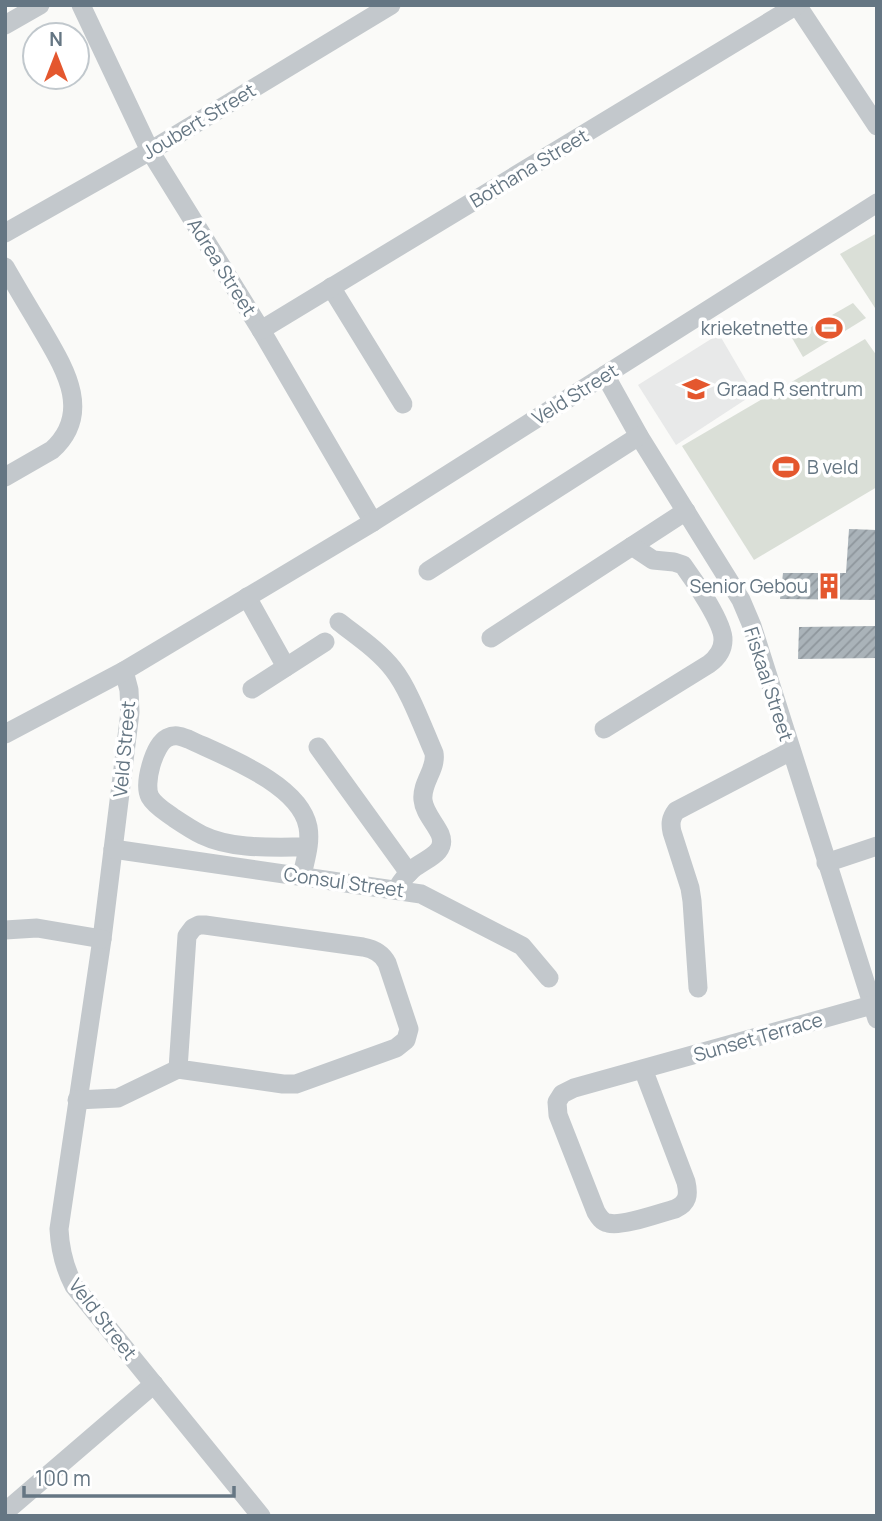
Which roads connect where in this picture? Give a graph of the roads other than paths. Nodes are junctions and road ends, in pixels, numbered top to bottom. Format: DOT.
graph roads {
  1 [pos="40,5"];
  2 [pos="81,5"];
  3 [pos="390,5"];
  4 [pos="797,5"];
  5 [pos="5,25"];
  6 [pos="877,126"];
  7 [pos="150,151"];
  8 [pos="877,203"];
  9 [pos="5,233"];
  10 [pos="5,267"];
  11 [pos="331,288"];
  12 [pos="261,330"];
  13 [pos="605,375"];
  14 [pos="403,404"];
  15 [pos="639,436"];
  16 [pos="5,477"];
  17 [pos="686,511"];
  18 [pos="373,522"];
  19 [pos="632,546"];
  20 [pos="428,571"];
  21 [pos="247,597"];
  22 [pos="339,622"];
  23 [pos="491,638"];
  24 [pos="325,642"];
  25 [pos="286,667"];
  26 [pos="124,671"];
  27 [pos="252,689"];
  28 [pos="604,729"];
  29 [pos="5,734"];
  30 [pos="318,747"];
  31 [pos="791,751"];
  32 [pos="877,846"];
  33 [pos="308,847"];
  34 [pos="113,849"];
  35 [pos="826,863"];
  36 [pos="409,873"];
  37 [pos="302,876"];
  38 [pos="396,890"];
  39 [pos="5,930"];
  40 [pos="102,939"];
  41 [pos="549,978"];
  42 [pos="698,988"];
  43 [pos="875,1012"];
  44 [pos="178,1069"];
  45 [pos="643,1069"];
  46 [pos="78,1100"];
  47 [pos="154,1384"];
  48 [pos="5,1512"];
  49 [pos="261,1516"];
  1 -- 5 [label="street"];
  2 -- 7 [label="street, Adrea Street"];
  3 -- 7 [label="street, Joubert Street"];
  4 -- 6 [label="street"];
  4 -- 11 [label="street, Bothana Street"];
  7 -- 9 [label="street, Joubert Street"];
  7 -- 12 [label="street, Adrea Street"];
  8 -- 13 [label="street, Veld Street"];
  10 -- 16 [label="street"];
  11 -- 12 [label="street, Bothana Street"];
  11 -- 14 [label="street"];
  12 -- 18 [label="street, Adrea Street"];
  13 -- 15 [label="street, Fiskaal Street"];
  13 -- 18 [label="street, Veld Street"];
  15 -- 17 [label="street, Fiskaal Street"];
  15 -- 20 [label="street"];
  17 -- 19 [label="street"];
  17 -- 31 [label="street, Fiskaal Street"];
  18 -- 21 [label="street, Veld Street"];
  19 -- 23 [label="street"];
  19 -- 28 [label="street"];
  21 -- 25 [label="street"];
  21 -- 26 [label="street, Veld Street"];
  22 -- 36 [label="street"];
  24 -- 25 [label="street"];
  25 -- 27 [label="street"];
  26 -- 29 [label="street"];
  26 -- 34 [label="street, Veld Street"];
  30 -- 36 [label="street"];
  31 -- 35 [label="street, Fiskaal Street"];
  31 -- 42 [label="street"];
  32 -- 35 [label="street"];
  33 -- 33 [label="street"];
  33 -- 37 [label="street"];
  34 -- 37 [label="street, Consul Street"];
  34 -- 40 [label="street, Veld Street"];
  35 -- 43 [label="street, Fiskaal Street"];
  36 -- 38 [label="street"];
  37 -- 38 [label="street, Consul Street"];
  38 -- 41 [label="street, Consul Street"];
  39 -- 40 [label="street"];
  40 -- 46 [label="street, Veld Street"];
  43 -- 45 [label="street, Sunset Terrace"];
  44 -- 44 [label="street"];
  44 -- 46 [label="street"];
  45 -- 45 [label="street, Sunset Terrace"];
  46 -- 47 [label="street, Veld Street"];
  47 -- 48 [label="street"];
  47 -- 49 [label="street, Veld Street"];
}
